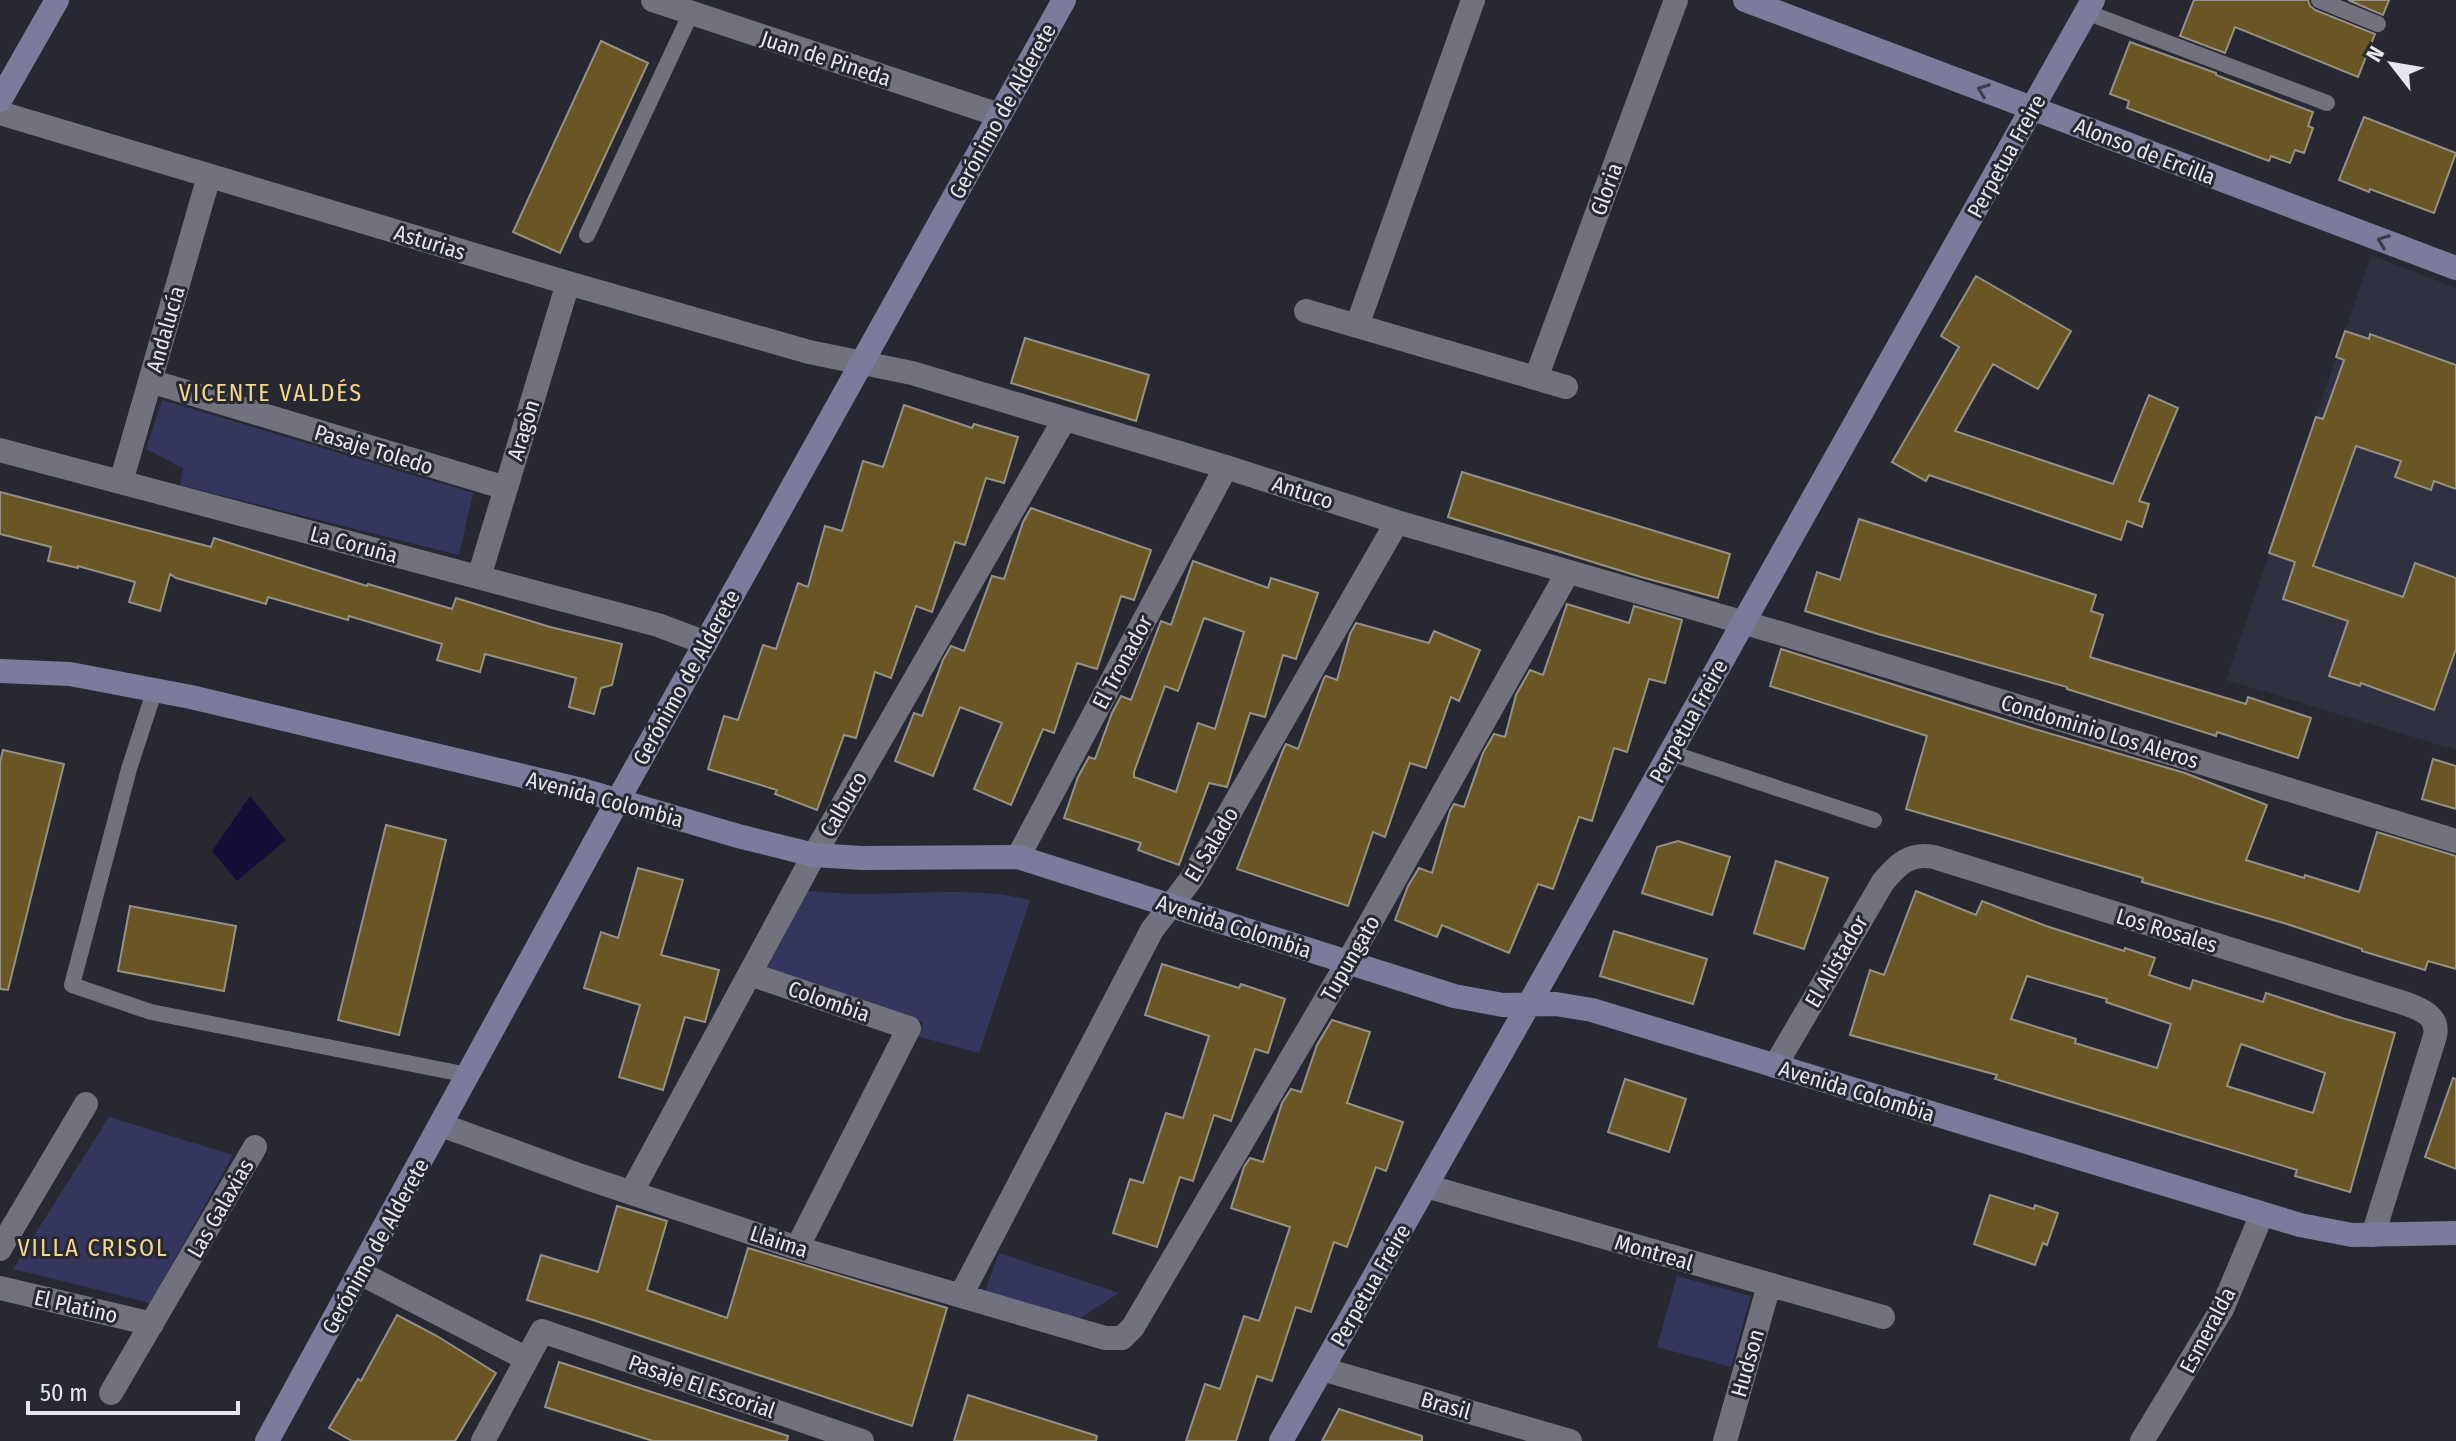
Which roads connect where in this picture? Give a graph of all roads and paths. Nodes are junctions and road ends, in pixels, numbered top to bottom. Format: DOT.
graph roads {
  1 [pos="57,0"];
  2 [pos="653,0"];
  3 [pos="1064,0"];
  4 [pos="1473,0"];
  5 [pos="1676,0"];
  6 [pos="1745,0"];
  7 [pos="2319,0"];
  8 [pos="2090,6"];
  9 [pos="691,13"];
  10 [pos="2378,24"];
  11 [pos="0,100"];
  12 [pos="2327,103"];
  13 [pos="2033,108"];
  14 [pos="0,113"];
  15 [pos="999,115"];
  16 [pos="209,176"];
  17 [pos="587,235"];
  18 [pos="2456,268"];
  19 [pos="568,283"];
  20 [pos="1306,311"];
  21 [pos="1357,326"];
  22 [pos="861,364"];
  23 [pos="1536,378"];
  24 [pos="150,381"];
  25 [pos="1566,387"];
  26 [pos="1064,420"];
  27 [pos="0,450"];
  28 [pos="1226,467"];
  29 [pos="121,482"];
  30 [pos="506,488"];
  31 [pos="1397,522"];
  32 [pos="1568,572"];
  33 [pos="479,577"];
  34 [pos="1744,623"];
  35 [pos="706,643"];
  36 [pos="0,671"];
  37 [pos="155,689"];
  38 [pos="1671,753"];
  39 [pos="618,800"];
  40 [pos="1874,820"];
  41 [pos="2456,841"];
  42 [pos="814,855"];
  43 [pos="1018,857"];
  44 [pos="1903,861"];
  45 [pos="1171,906"];
  46 [pos="1348,962"];
  47 [pos="750,974"];
  48 [pos="1529,1005"];
  49 [pos="1775,1066"];
  50 [pos="468,1075"];
  51 [pos="86,1104"];
  52 [pos="441,1125"];
  53 [pos="255,1147"];
  54 [pos="1426,1186"];
  55 [pos="631,1193"];
  56 [pos="2262,1214"];
  57 [pos="2456,1233"];
  58 [pos="2373,1235"];
  59 [pos="797,1248"];
  60 [pos="0,1249"];
  61 [pos="360,1273"];
  62 [pos="1769,1285"];
  63 [pos="0,1288"];
  64 [pos="961,1295"];
  65 [pos="1883,1317"];
  66 [pos="152,1324"];
  67 [pos="1122,1338"];
  68 [pos="527,1359"];
  69 [pos="1322,1369"];
  70 [pos="111,1393"];
  71 [pos="267,1441"];
  72 [pos="483,1441"];
  73 [pos="862,1441"];
  74 [pos="1281,1441"];
  75 [pos="1570,1441"];
  76 [pos="1725,1441"];
  77 [pos="2142,1441"];
  1 -- 11 [label="street"];
  2 -- 9 [label="street, Juan de Pineda"];
  3 -- 15 [label="street, Gerónimo de Alderete"];
  4 -- 21 [label="street"];
  5 -- 23 [label="street, Gloria"];
  13 -- 6 [label="street, Alonso de Ercilla, one-way"];
  7 -- 10 [label="lane"];
  8 -- 12 [label="lane"];
  8 -- 13 [label="street, Perpetua Freire"];
  9 -- 15 [label="street, Juan de Pineda"];
  9 -- 17 [label="lane"];
  18 -- 13 [label="street, Alonso de Ercilla, one-way"];
  13 -- 34 [label="street, Perpetua Freire"];
  14 -- 16 [label="street, Asturias"];
  15 -- 22 [label="street, Gerónimo de Alderete"];
  16 -- 19 [label="street, Asturias"];
  16 -- 24 [label="street, Andalucía"];
  19 -- 22 [label="street, Asturias"];
  19 -- 30 [label="street, Aragòn"];
  20 -- 21 [label="street"];
  21 -- 23 [label="street"];
  22 -- 26 [label="street, Antuco"];
  22 -- 35 [label="street, Gerónimo de Alderete"];
  23 -- 25 [label="street"];
  24 -- 29 [label="street, Andalucía"];
  24 -- 30 [label="street, Pasaje Toledo"];
  26 -- 28 [label="street, Antuco"];
  26 -- 42 [label="street, Calbuco"];
  27 -- 29 [label="street, La Coruña"];
  28 -- 31 [label="street, Antuco"];
  28 -- 43 [label="street, El Tronador"];
  29 -- 33 [label="street, La Coruña"];
  30 -- 33 [label="street, Aragòn"];
  31 -- 32 [label="street, Antuco"];
  31 -- 45 [label="street, El Salado"];
  32 -- 34 [label="street, Antuco"];
  32 -- 46 [label="street, Tupungato"];
  33 -- 35 [label="street, La Coruña"];
  34 -- 38 [label="street, Perpetua Freire"];
  34 -- 41 [label="street, Condominio Los Aleros"];
  35 -- 39 [label="street, Gerónimo de Alderete"];
  36 -- 37 [label="street, Avenida Colombia"];
  37 -- 39 [label="street, Avenida Colombia"];
  37 -- 50 [label="lane"];
  38 -- 40 [label="lane"];
  38 -- 48 [label="street, Perpetua Freire"];
  39 -- 42 [label="street, Avenida Colombia"];
  39 -- 50 [label="street, Gerónimo de Alderete"];
  42 -- 43 [label="street, Avenida Colombia"];
  42 -- 47 [label="street, Calbuco"];
  43 -- 45 [label="street, Avenida Colombia"];
  44 -- 49 [label="street, El Alistador"];
  44 -- 58 [label="street, Los Rosales"];
  45 -- 46 [label="street, Avenida Colombia"];
  45 -- 64 [label="street, El Salado"];
  46 -- 48 [label="street, Avenida Colombia"];
  46 -- 67 [label="street, Tupungato"];
  47 -- 55 [label="street, Calbuco"];
  47 -- 59 [label="street, Colombia"];
  48 -- 49 [label="street, Avenida Colombia"];
  48 -- 54 [label="street, Perpetua Freire"];
  49 -- 56 [label="street, Avenida Colombia"];
  50 -- 52 [label="street, Gerónimo de Alderete"];
  51 -- 60 [label="street"];
  52 -- 55 [label="street, Llaima"];
  52 -- 61 [label="street, Gerónimo de Alderete"];
  53 -- 66 [label="street, Las Galaxias"];
  54 -- 62 [label="street, Montreal"];
  54 -- 69 [label="street, Perpetua Freire"];
  55 -- 59 [label="street, Llaima"];
  56 -- 58 [label="street, Avenida Colombia"];
  56 -- 77 [label="street, Esmeralda"];
  57 -- 58 [label="street, Avenida Colombia"];
  59 -- 64 [label="street, Llaima"];
  61 -- 68 [label="street"];
  61 -- 71 [label="street, Gerónimo de Alderete"];
  62 -- 65 [label="street, Montreal"];
  62 -- 76 [label="street, Hudson"];
  63 -- 66 [label="street, El Platino"];
  64 -- 67 [label="street, Llaima"];
  66 -- 70 [label="street, Las Galaxias"];
  68 -- 72 [label="street"];
  68 -- 73 [label="street, Pasaje El Escorial"];
  69 -- 74 [label="street, Perpetua Freire"];
  69 -- 75 [label="street, Brasil"];
}
